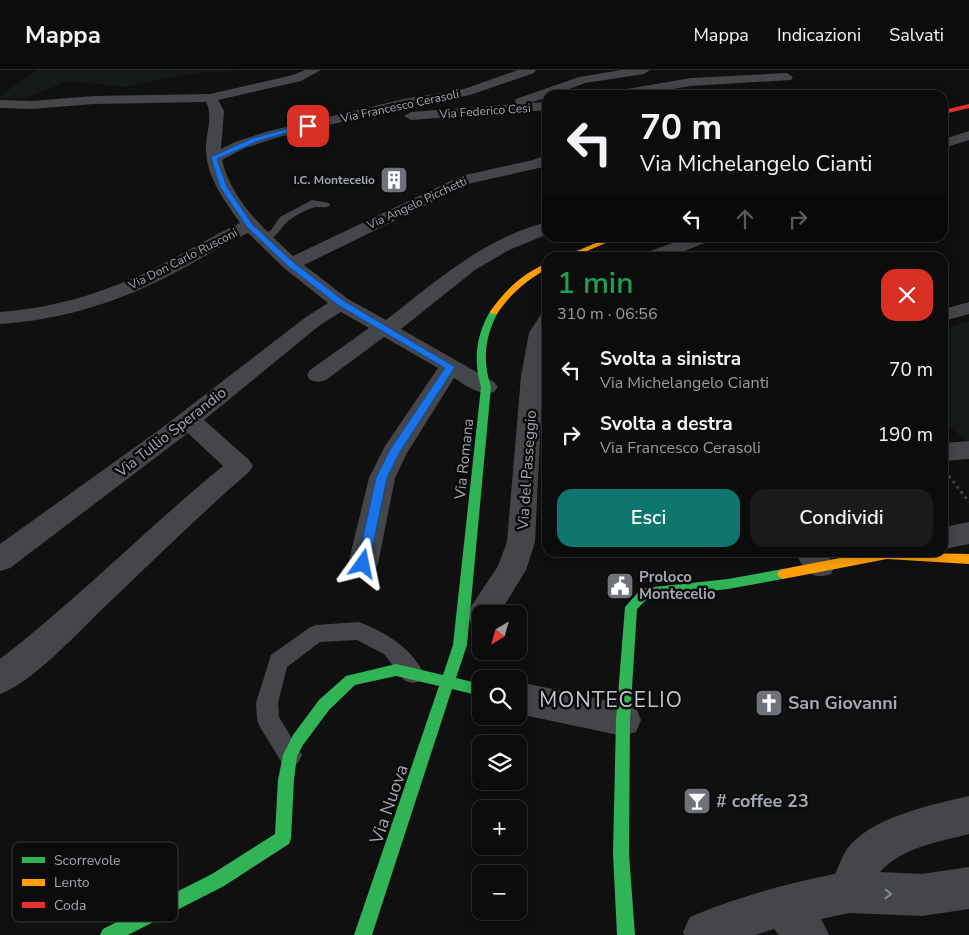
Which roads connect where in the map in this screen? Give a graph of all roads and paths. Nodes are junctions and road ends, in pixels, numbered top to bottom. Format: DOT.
graph roads {
  1 [pos="315,70"];
  2 [pos="530,70"];
  3 [pos="644,70"];
  4 [pos="787,77"];
  5 [pos="555,90"];
  6 [pos="645,90"];
  7 [pos="542,94"];
  8 [pos="210,98"];
  9 [pos="0,104"];
  10 [pos="542,106"];
  11 [pos="969,106"];
  12 [pos="498,110"];
  13 [pos="948,111"];
  14 [pos="969,114"];
  15 [pos="948,119"];
  16 [pos="332,120"];
  17 [pos="969,135"];
  18 [pos="948,143"];
  19 [pos="214,158"];
  20 [pos="542,162"];
  21 [pos="324,205"];
  22 [pos="542,230"];
  23 [pos="256,232"];
  24 [pos="603,242"];
  25 [pos="691,242"];
  26 [pos="578,252"];
  27 [pos="665,252"];
  28 [pos="290,264"];
  29 [pos="542,269"];
  30 [pos="341,303"];
  31 [pos="969,308"];
  32 [pos="948,314"];
  33 [pos="0,318"];
  34 [pos="386,328"];
  35 [pos="542,329"];
  36 [pos="450,367"];
  37 [pos="318,375"];
  38 [pos="486,387"];
  39 [pos="189,420"];
  40 [pos="969,450"];
  41 [pos="948,452"];
  42 [pos="948,475"];
  43 [pos="969,502"];
  44 [pos="969,533"];
  45 [pos="948,537"];
  46 [pos="840,557"];
  47 [pos="944,557"];
  48 [pos="814,559"];
  49 [pos="969,559"];
  50 [pos="0,560"];
  51 [pos="363,564"];
  52 [pos="488,605"];
  53 [pos="472,628"];
  54 [pos="460,645"];
  55 [pos="413,674"];
  56 [pos="0,679"];
  57 [pos="448,683"];
  58 [pos="472,688"];
  59 [pos="527,700"];
  60 [pos="623,720"];
  61 [pos="290,755"];
  62 [pos="969,815"];
  63 [pos="969,888"];
  64 [pos="849,892"];
  65 [pos="178,900"];
  66 [pos="794,921"];
  67 [pos="135,922"];
  68 [pos="731,929"];
  69 [pos="109,935"];
  70 [pos="363,935"];
  71 [pos="626,935"];
  1 -- 8 [label="street"];
  2 -- 16 [label="street, Via Francesco Cerasoli"];
  3 -- 5 [label="street"];
  4 -- 6 [label="street"];
  7 -- 12 [label="street"];
  8 -- 9 [label="street"];
  8 -- 19 [label="street"];
  10 -- 12 [label="street, Via Federico Cesi"];
  11 -- 13 [label="street"];
  12 -- 16 [label="street, Via Federico Cesi"];
  14 -- 15 [label="street"];
  16 -- 19 [label="street, Via Francesco Cerasoli"];
  17 -- 18 [label="street"];
  19 -- 23 [label="street"];
  20 -- 28 [label="street, Via Angelo Picchetti"];
  21 -- 23 [label="lane"];
  22 -- 34 [label="street"];
  23 -- 28 [label="street"];
  23 -- 33 [label="street, Via Don Carlo Rusconi"];
  24 -- 26 [label="street"];
  25 -- 27 [label="street"];
  28 -- 30 [label="street"];
  29 -- 38 [label="street, Via Romana"];
  30 -- 34 [label="street"];
  30 -- 39 [label="street, Via Tullio Sperandio"];
  31 -- 32 [label="street"];
  34 -- 36 [label="street"];
  34 -- 37 [label="street"];
  35 -- 52 [label="street, Via del Passeggio"];
  36 -- 38 [label="street"];
  36 -- 51 [label="street"];
  38 -- 54 [label="street, Via Romana"];
  39 -- 50 [label="street, Via Tullio Sperandio"];
  39 -- 56 [label="street"];
  40 -- 41 [label="street"];
  42 -- 43 [label="path"];
  44 -- 45 [label="street"];
  46 -- 48 [label="street"];
  47 -- 49 [label="street"];
  48 -- 60 [label="street"];
  53 -- 54 [label="street, Via del Passeggio"];
  54 -- 57 [label="street, Via Romana"];
  55 -- 57 [label="street"];
  55 -- 61 [label="street"];
  55 -- 61 [label="lane"];
  57 -- 58 [label="street"];
  57 -- 70 [label="street, Via Nuova"];
  59 -- 60 [label="street"];
  60 -- 71 [label="street"];
  61 -- 65 [label="street"];
  62 -- 64 [label="street"];
  64 -- 63 [label="street, one-way"];
  64 -- 66 [label="street"];
  66 -- 68 [label="street"];
  67 -- 69 [label="street"];
}
